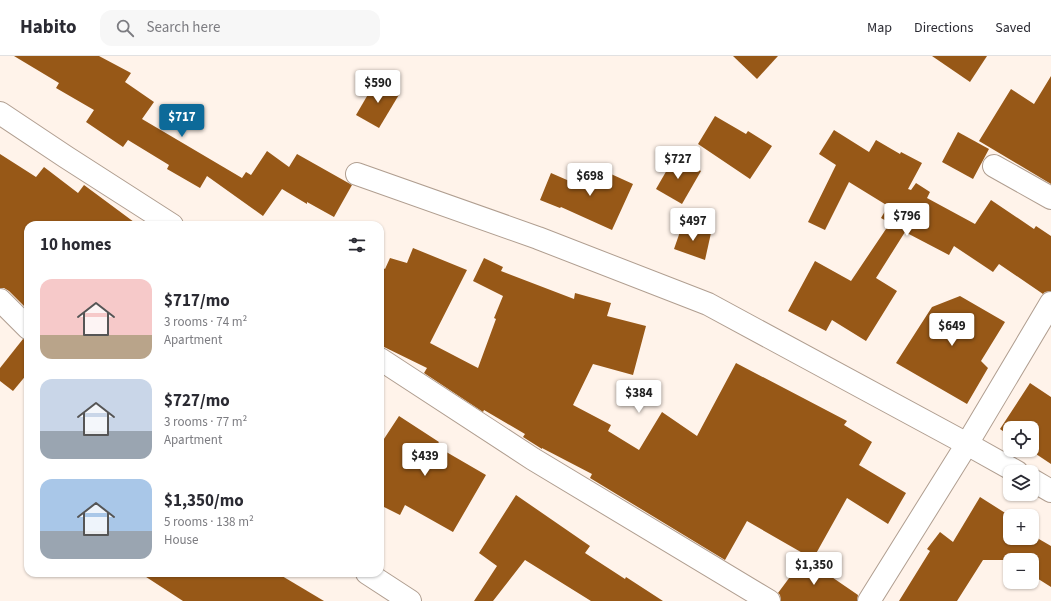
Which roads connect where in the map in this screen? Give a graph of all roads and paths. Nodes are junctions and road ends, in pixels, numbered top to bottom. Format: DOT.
graph roads {
  1 [pos="0,113"];
  2 [pos="994,166"];
  3 [pos="357,174"];
  4 [pos="1051,198"];
  5 [pos="166,221"];
  6 [pos="0,300"];
  7 [pos="1051,303"];
  8 [pos="24,324"];
  9 [pos="384,362"];
  10 [pos="967,444"];
  11 [pos="1004,465"];
  12 [pos="1039,484"];
  13 [pos="1051,491"];
  14 [pos="373,577"];
  15 [pos="410,601"];
  16 [pos="769,601"];
  17 [pos="869,601"];
  1 -- 5 [label="street"];
  2 -- 4 [label="street"];
  3 -- 10 [label="street"];
  6 -- 8 [label="street"];
  7 -- 10 [label="street"];
  9 -- 16 [label="street"];
  10 -- 11 [label="street"];
  10 -- 17 [label="street"];
  12 -- 13 [label="street"];
  14 -- 15 [label="street"];
}
